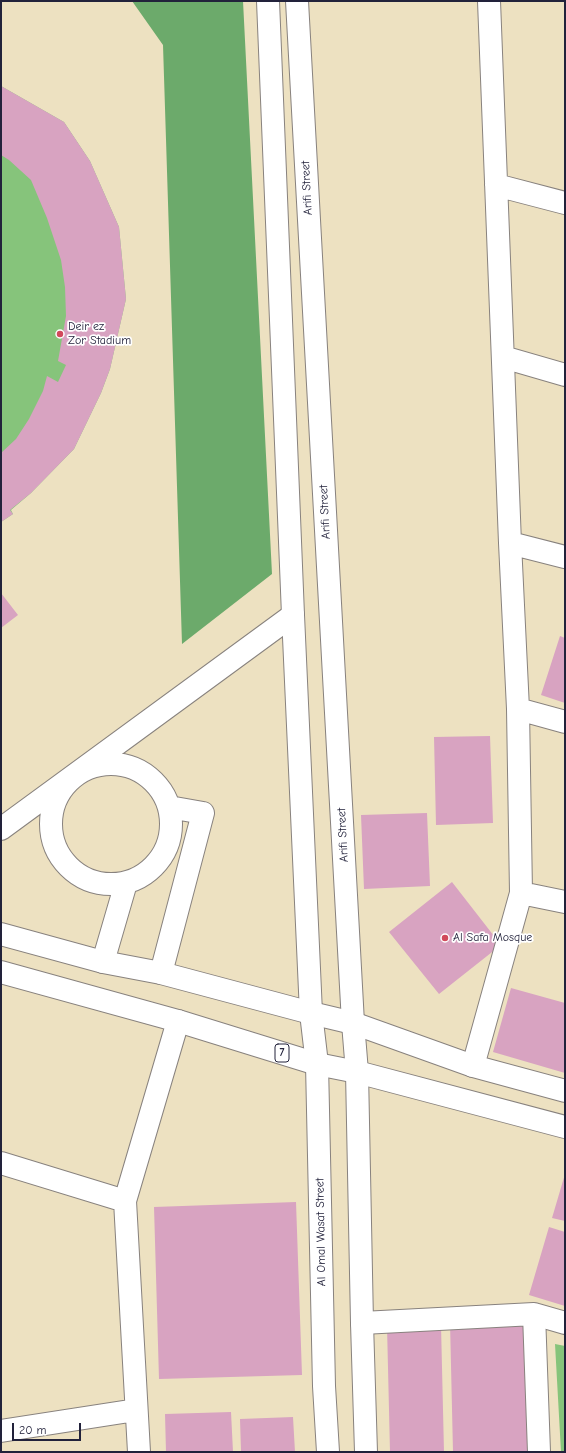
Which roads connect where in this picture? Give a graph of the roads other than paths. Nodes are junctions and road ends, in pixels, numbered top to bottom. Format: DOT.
graph roads {
  1 [pos="268,1"];
  2 [pos="297,1"];
  3 [pos="489,1"];
  4 [pos="496,185"];
  5 [pos="565,204"];
  6 [pos="503,357"];
  7 [pos="565,375"];
  8 [pos="510,543"];
  9 [pos="565,557"];
  10 [pos="293,615"];
  11 [pos="518,708"];
  12 [pos="565,722"];
  13 [pos="71,778"];
  14 [pos="169,807"];
  15 [pos="1,829"];
  16 [pos="126,883"];
  17 [pos="522,893"];
  18 [pos="565,902"];
  19 [pos="1,934"];
  20 [pos="103,962"];
  21 [pos="1,972"];
  22 [pos="161,973"];
  23 [pos="311,1013"];
  24 [pos="178,1021"];
  25 [pos="353,1023"];
  26 [pos="317,1064"];
  27 [pos="473,1066"];
  28 [pos="357,1072"];
  29 [pos="565,1091"];
  30 [pos="565,1127"];
  31 [pos="1,1163"];
  32 [pos="125,1201"];
  33 [pos="534,1314"];
  34 [pos="565,1322"];
  35 [pos="362,1323"];
  36 [pos="136,1410"];
  37 [pos="1,1432"];
  38 [pos="139,1452"];
  39 [pos="328,1452"];
  40 [pos="366,1452"];
  41 [pos="539,1452"];
  1 -- 10 [label="street"];
  2 -- 25 [label="street, Arifi Street"];
  3 -- 4 [label="street"];
  4 -- 5 [label="street"];
  4 -- 6 [label="street"];
  6 -- 7 [label="street"];
  6 -- 8 [label="street"];
  8 -- 9 [label="street"];
  8 -- 11 [label="street"];
  10 -- 13 [label="street"];
  10 -- 23 [label="street"];
  11 -- 12 [label="street"];
  11 -- 17 [label="street"];
  13 -- 14 [label="street"];
  13 -- 15 [label="street"];
  13 -- 16 [label="street"];
  14 -- 16 [label="street"];
  14 -- 22 [label="street"];
  16 -- 20 [label="street"];
  17 -- 18 [label="street"];
  17 -- 27 [label="street"];
  19 -- 20 [label="street"];
  20 -- 22 [label="street"];
  21 -- 24 [label="street, 7"];
  22 -- 23 [label="street"];
  23 -- 25 [label="street"];
  23 -- 26 [label="street, Al Omal Wasat Street"];
  24 -- 26 [label="street, 7"];
  24 -- 32 [label="street"];
  25 -- 27 [label="street"];
  25 -- 28 [label="street"];
  26 -- 28 [label="street, 7"];
  26 -- 39 [label="street, Al Omal Wasat Street"];
  27 -- 29 [label="street"];
  28 -- 30 [label="street, 7"];
  28 -- 35 [label="street"];
  31 -- 32 [label="street"];
  32 -- 36 [label="street"];
  33 -- 34 [label="street"];
  33 -- 35 [label="street"];
  33 -- 41 [label="street"];
  35 -- 40 [label="street"];
  36 -- 37 [label="street"];
  36 -- 38 [label="street"];
}
